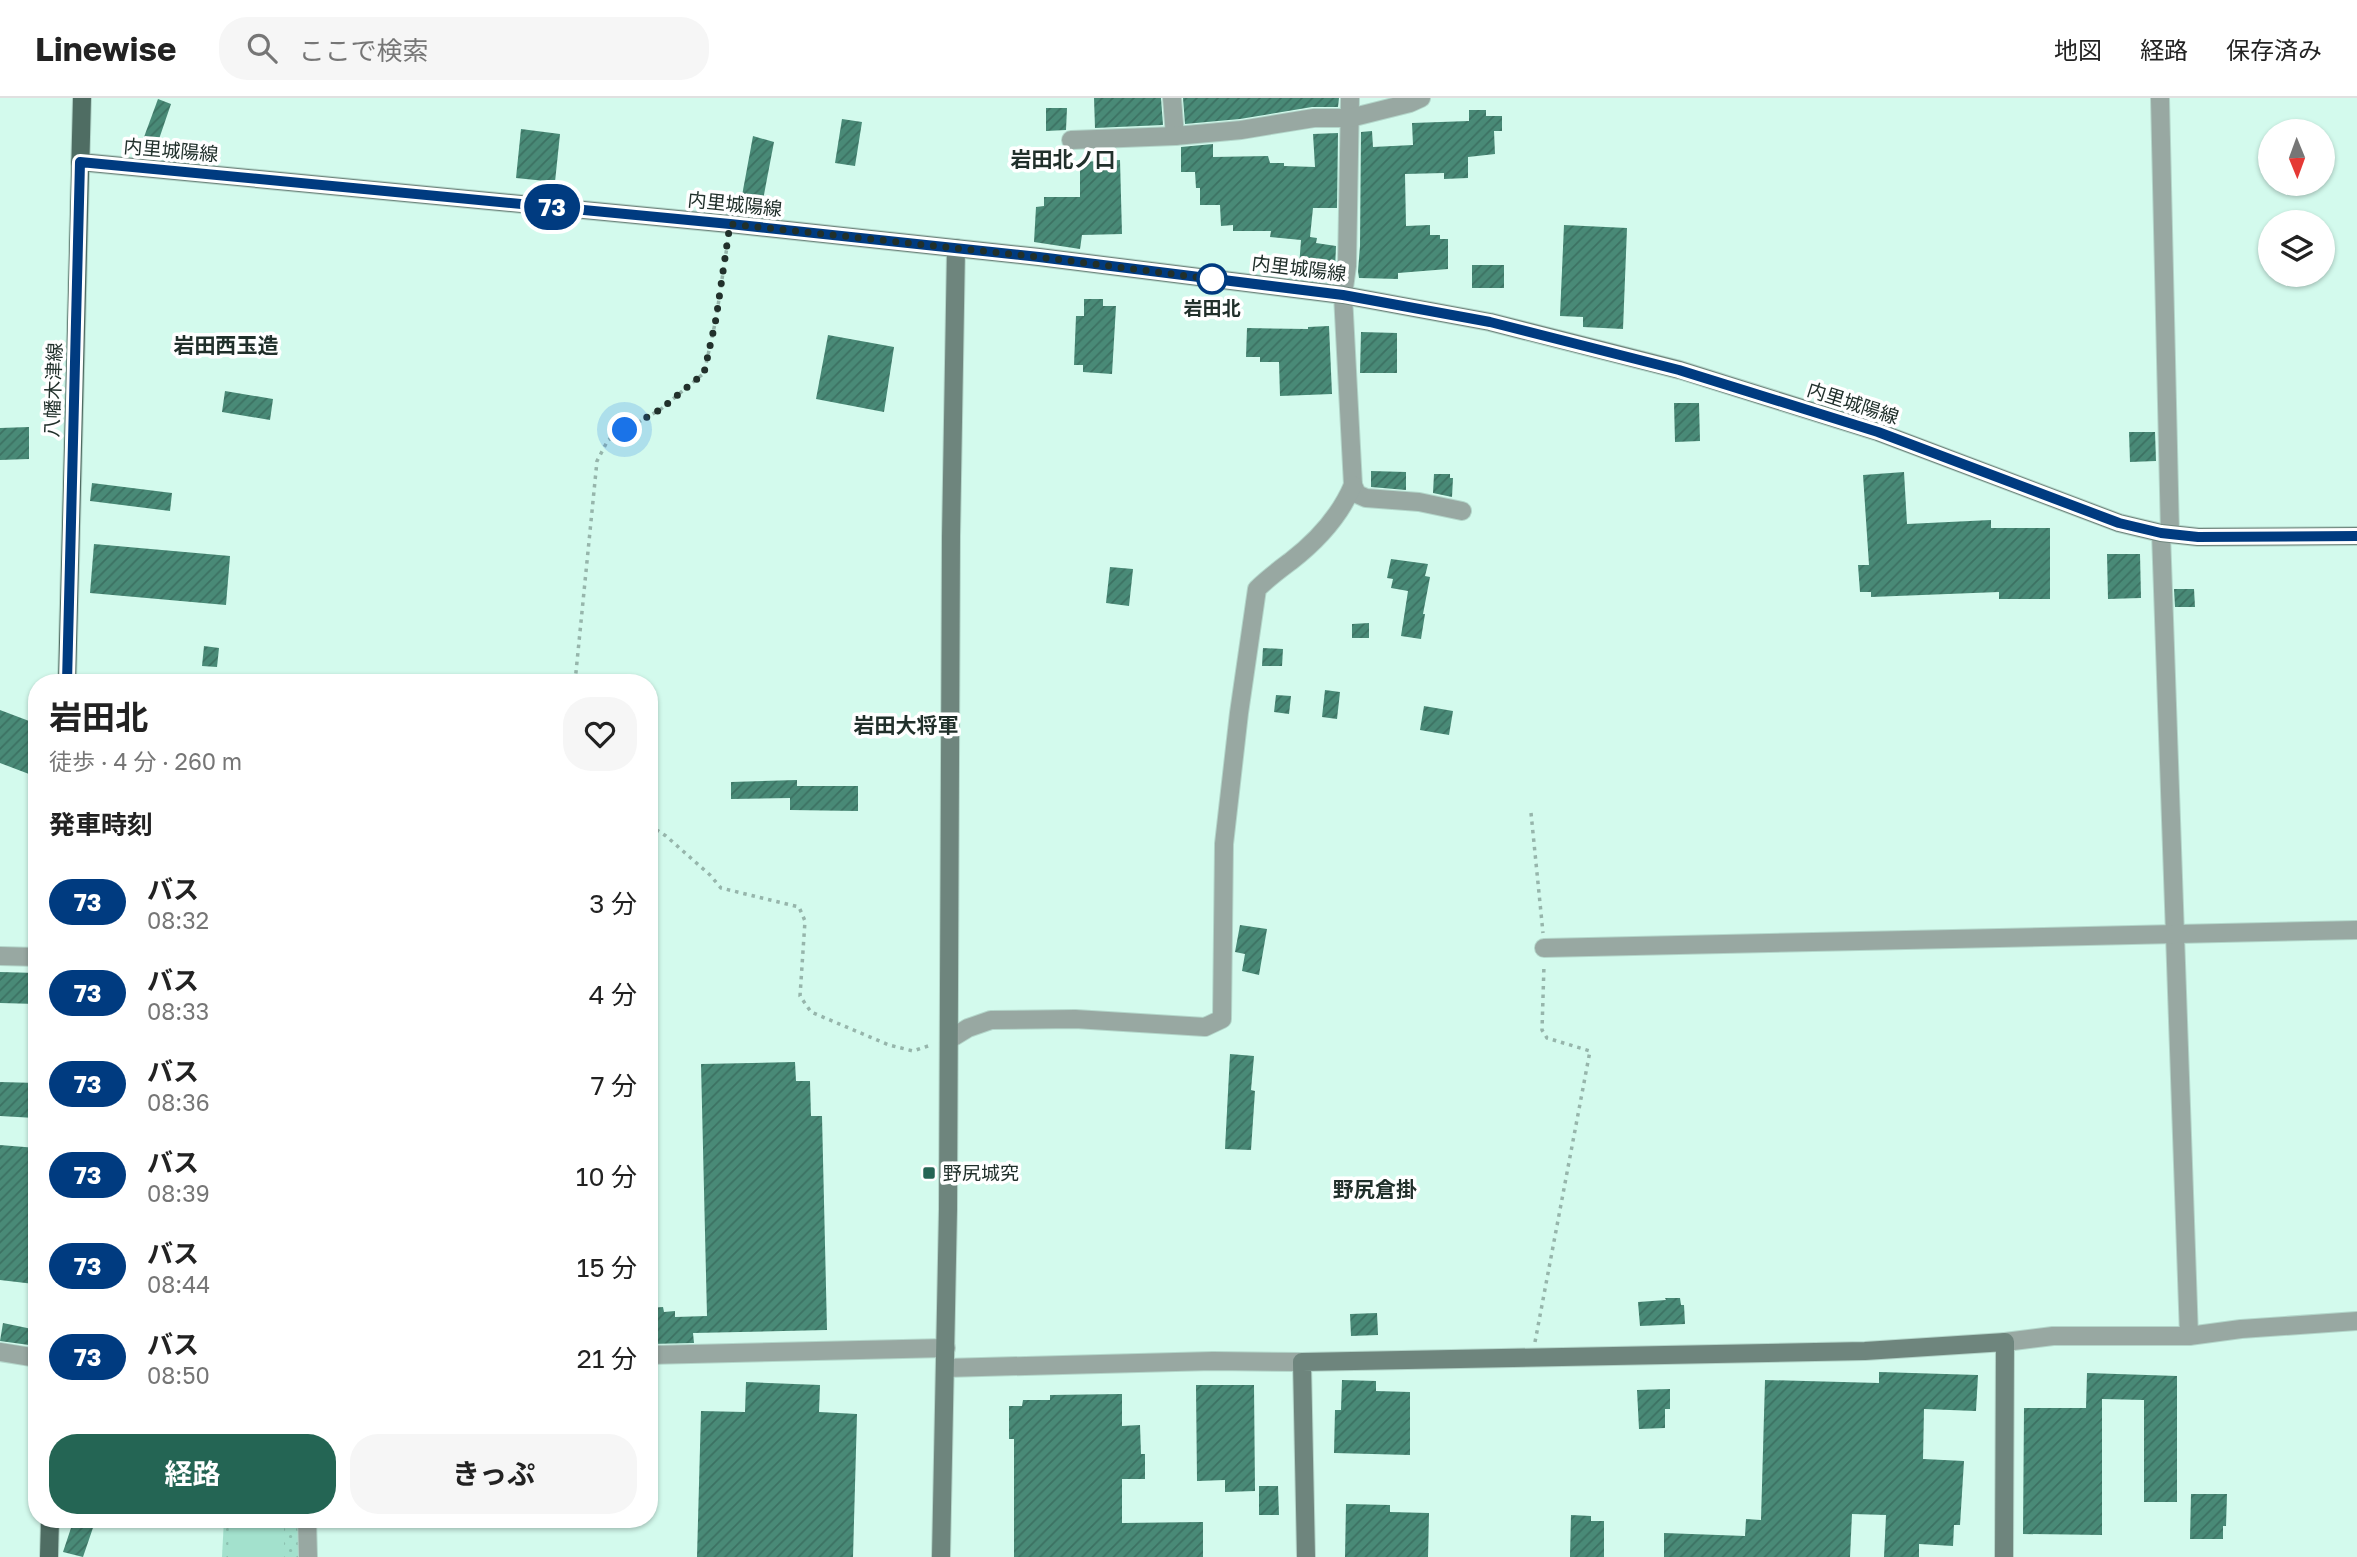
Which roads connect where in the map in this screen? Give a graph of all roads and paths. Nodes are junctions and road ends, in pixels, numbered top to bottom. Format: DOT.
graph roads {
  1 [pos="82,98"];
  2 [pos="1172,98"];
  3 [pos="1350,98"];
  4 [pos="1421,98"];
  5 [pos="2160,98"];
  6 [pos="1350,118"];
  7 [pos="1175,136"];
  8 [pos="1071,141"];
  9 [pos="80,162"];
  10 [pos="730,224"];
  11 [pos="956,248"];
  12 [pos="1343,295"];
  13 [pos="1353,485"];
  14 [pos="1462,512"];
  15 [pos="2166,534"];
  16 [pos="2357,536"];
  17 [pos="67,674"];
  18 [pos="576,674"];
  19 [pos="1531,813"];
  20 [pos="658,831"];
  21 [pos="2357,930"];
  22 [pos="2175,934"];
  23 [pos="1544,948"];
  24 [pos="0,956"];
  25 [pos="28,957"];
  26 [pos="950,1039"];
  27 [pos="2357,1321"];
  28 [pos="2189,1335"];
  29 [pos="2005,1342"];
  30 [pos="946,1348"];
  31 [pos="0,1352"];
  32 [pos="658,1355"];
  33 [pos="1532,1356"];
  34 [pos="28,1357"];
  35 [pos="1302,1362"];
  36 [pos="945,1368"];
  37 [pos="50,1528"];
  38 [pos="307,1528"];
  39 [pos="49,1557"];
  40 [pos="308,1557"];
  41 [pos="941,1557"];
  42 [pos="1306,1557"];
  43 [pos="2004,1557"];
  1 -- 9 [label="main road, 八幡木津線"];
  2 -- 7 [label="street"];
  3 -- 6 [label="street"];
  4 -- 6 [label="street"];
  5 -- 15 [label="street"];
  6 -- 7 [label="street"];
  6 -- 12 [label="street"];
  7 -- 8 [label="street"];
  9 -- 10 [label="street, 内里城陽線"];
  9 -- 17 [label="main road, 八幡木津線"];
  10 -- 11 [label="street, 内里城陽線"];
  10 -- 18 [label="path"];
  11 -- 12 [label="street, 内里城陽線"];
  11 -- 26 [label="street"];
  12 -- 13 [label="street"];
  12 -- 15 [label="street, 内里城陽線"];
  13 -- 14 [label="street"];
  13 -- 26 [label="street"];
  15 -- 16 [label="street, 内里城陽線"];
  15 -- 22 [label="street"];
  19 -- 23 [label="path"];
  20 -- 26 [label="path"];
  21 -- 22 [label="street"];
  22 -- 23 [label="street"];
  22 -- 28 [label="street"];
  23 -- 33 [label="path"];
  24 -- 25 [label="street"];
  26 -- 30 [label="street"];
  27 -- 28 [label="street"];
  28 -- 29 [label="street"];
  29 -- 33 [label="street"];
  29 -- 43 [label="street"];
  30 -- 32 [label="street"];
  30 -- 36 [label="street"];
  31 -- 34 [label="street"];
  33 -- 35 [label="street"];
  35 -- 36 [label="street"];
  35 -- 42 [label="street"];
  36 -- 41 [label="street"];
  37 -- 39 [label="main road"];
  38 -- 40 [label="street"];
}
